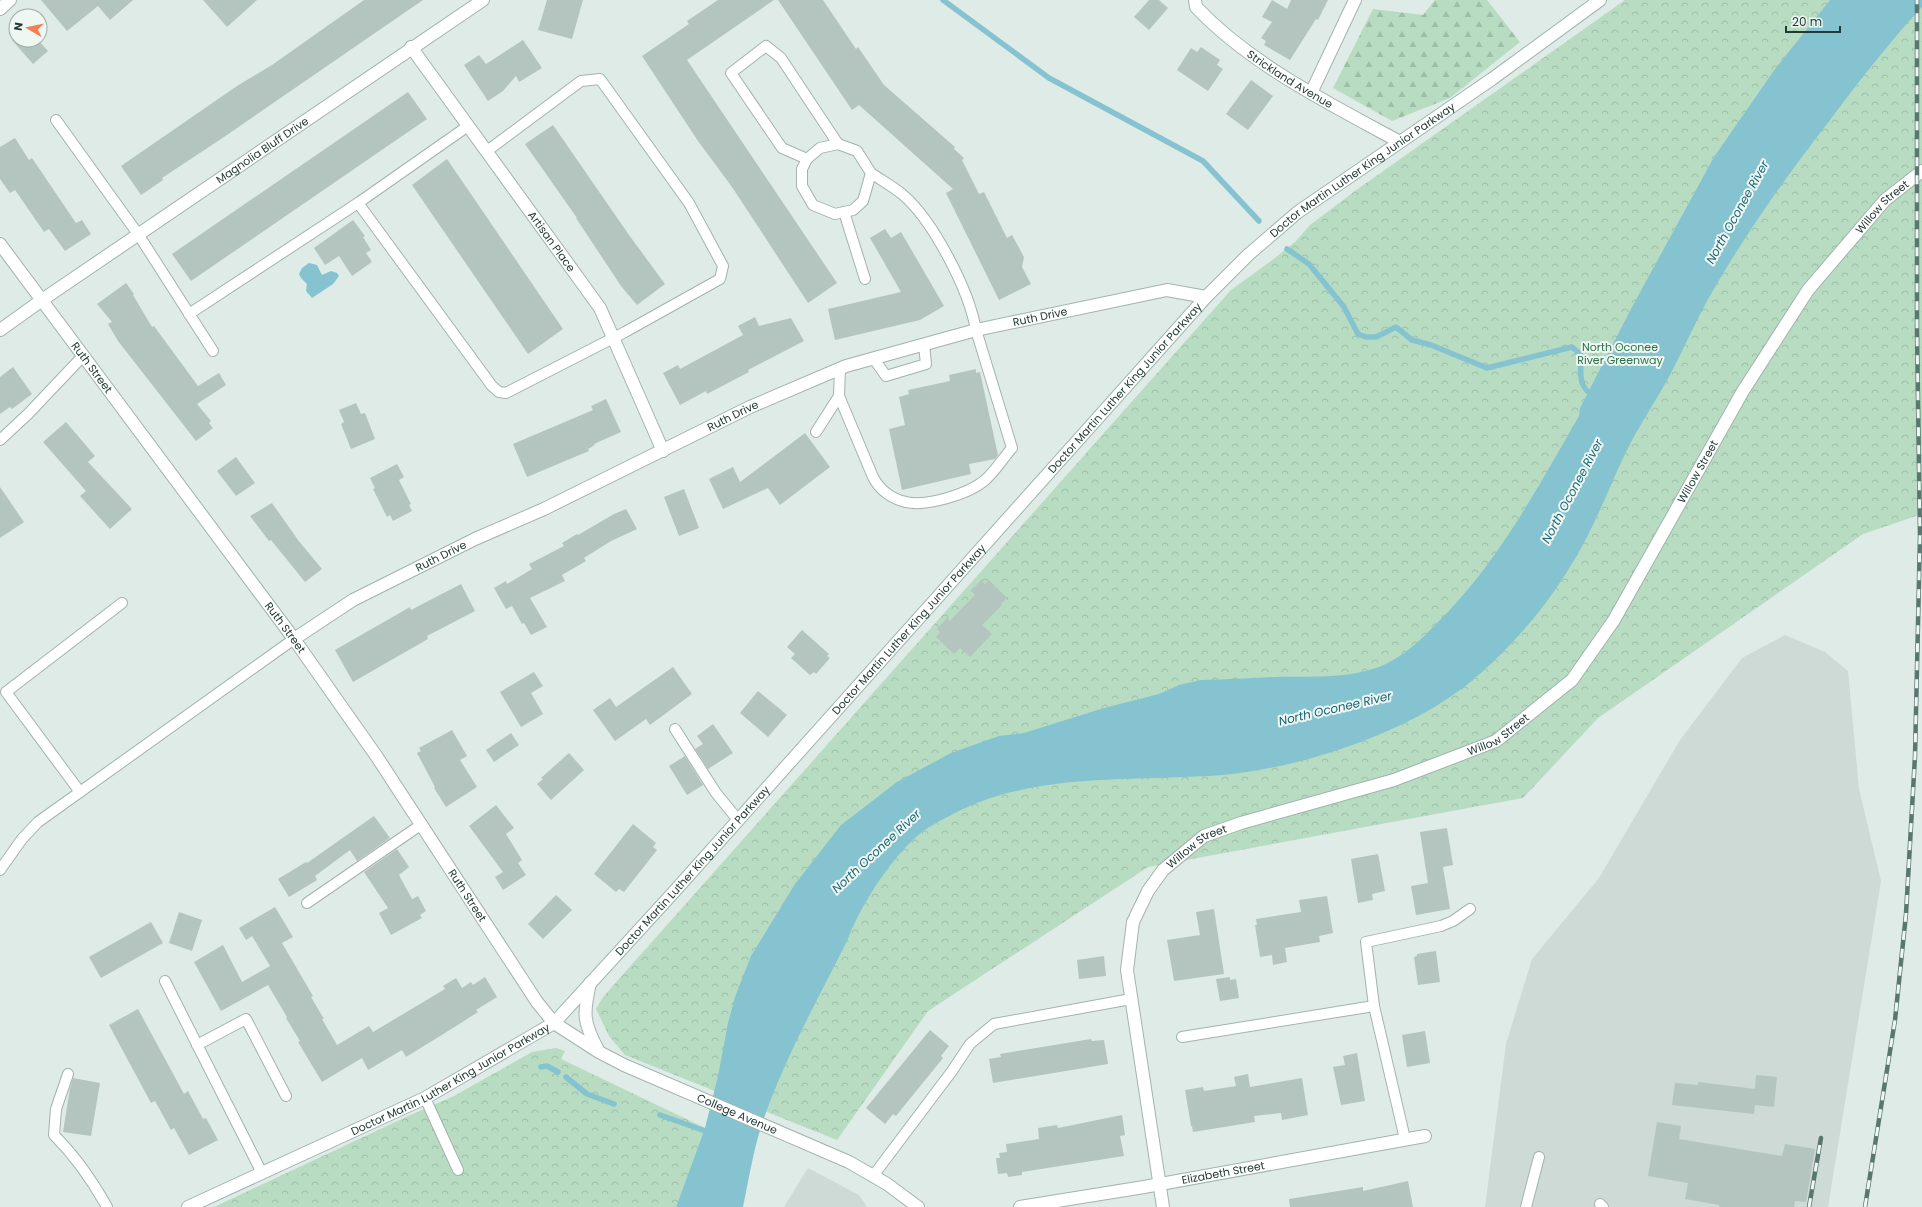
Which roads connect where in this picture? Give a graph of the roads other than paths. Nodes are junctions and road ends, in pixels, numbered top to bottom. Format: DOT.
graph roads {
  1 [pos="10,0"];
  2 [pos="483,0"];
  3 [pos="1195,0"];
  4 [pos="1355,0"];
  5 [pos="1600,0"];
  6 [pos="0,9"];
  7 [pos="411,47"];
  8 [pos="1311,93"];
  9 [pos="56,120"];
  10 [pos="468,126"];
  11 [pos="1400,142"];
  12 [pos="838,144"];
  13 [pos="487,151"];
  14 [pos="807,159"];
  15 [pos="1922,171"];
  16 [pos="871,173"];
  17 [pos="358,203"];
  18 [pos="844,212"];
  19 [pos="138,234"];
  20 [pos="0,244"];
  21 [pos="865,279"];
  22 [pos="1206,297"];
  23 [pos="42,300"];
  24 [pos="189,314"];
  25 [pos="0,330"];
  26 [pos="976,330"];
  27 [pos="613,338"];
  28 [pos="924,345"];
  29 [pos="213,352"];
  30 [pos="83,356"];
  31 [pos="874,359"];
  32 [pos="840,368"];
  33 [pos="839,396"];
  34 [pos="816,432"];
  35 [pos="0,440"];
  36 [pos="663,451"];
  37 [pos="122,603"];
  38 [pos="294,639"];
  39 [pos="3,695"];
  40 [pos="675,729"];
  41 [pos="80,792"];
  42 [pos="738,820"];
  43 [pos="422,824"];
  44 [pos="0,870"];
  45 [pos="307,903"];
  46 [pos="1470,909"];
  47 [pos="165,981"];
  48 [pos="590,983"];
  49 [pos="1131,999"];
  50 [pos="1374,1006"];
  51 [pos="554,1023"];
  52 [pos="1182,1037"];
  53 [pos="197,1045"];
  54 [pos="599,1052"];
  55 [pos="68,1074"];
  56 [pos="286,1096"];
  57 [pos="425,1098"];
  58 [pos="1425,1136"];
  59 [pos="1405,1139"];
  60 [pos="1539,1158"];
  61 [pos="458,1170"];
  62 [pos="262,1172"];
  63 [pos="872,1176"];
  64 [pos="1159,1184"];
  65 [pos="107,1207"];
  66 [pos="188,1207"];
  67 [pos="918,1207"];
  68 [pos="1020,1207"];
  69 [pos="1163,1207"];
  70 [pos="1526,1207"];
  1 -- 6 [label="street"];
  2 -- 7 [label="street, Magnolia Bluff Drive"];
  3 -- 8 [label="street, Strickland Avenue"];
  4 -- 8 [label="street"];
  5 -- 11 [label="street, Doctor Martin Luther King Junior Parkway"];
  7 -- 10 [label="street, Artisan Place"];
  7 -- 19 [label="street, Magnolia Bluff Drive"];
  8 -- 11 [label="street, Strickland Avenue"];
  9 -- 19 [label="lane"];
  10 -- 13 [label="street, Artisan Place"];
  10 -- 17 [label="lane"];
  11 -- 22 [label="street, Doctor Martin Luther King Junior Parkway"];
  12 -- 14 [label="lane"];
  12 -- 14 [label="lane"];
  12 -- 16 [label="lane"];
  13 -- 27 [label="street, Artisan Place"];
  13 -- 27 [label="lane"];
  14 -- 18 [label="lane"];
  15 -- 49 [label="street, Willow Street"];
  16 -- 18 [label="lane"];
  16 -- 26 [label="lane"];
  17 -- 24 [label="lane"];
  17 -- 27 [label="lane"];
  18 -- 21 [label="lane"];
  19 -- 23 [label="street, Magnolia Bluff Drive"];
  19 -- 24 [label="lane"];
  20 -- 23 [label="street, Ruth Street"];
  22 -- 26 [label="street, Ruth Drive"];
  22 -- 42 [label="street, Doctor Martin Luther King Junior Parkway"];
  23 -- 25 [label="street, Magnolia Bluff Drive"];
  23 -- 30 [label="street, Ruth Street"];
  24 -- 29 [label="lane"];
  26 -- 28 [label="street, Ruth Drive"];
  26 -- 33 [label="lane"];
  27 -- 36 [label="street, Artisan Place"];
  28 -- 31 [label="street, Ruth Drive"];
  28 -- 31 [label="lane"];
  30 -- 35 [label="lane"];
  30 -- 38 [label="street, Ruth Street"];
  31 -- 32 [label="street, Ruth Drive"];
  32 -- 33 [label="lane"];
  32 -- 36 [label="street, Ruth Drive"];
  33 -- 34 [label="lane"];
  36 -- 38 [label="street, Ruth Drive"];
  37 -- 39 [label="lane"];
  38 -- 41 [label="lane"];
  38 -- 43 [label="street, Ruth Street"];
  39 -- 41 [label="lane"];
  40 -- 42 [label="lane"];
  41 -- 44 [label="lane"];
  42 -- 48 [label="street, Doctor Martin Luther King Junior Parkway"];
  43 -- 45 [label="lane"];
  43 -- 51 [label="street, Ruth Street"];
  46 -- 50 [label="lane"];
  47 -- 53 [label="lane"];
  48 -- 51 [label="street, Doctor Martin Luther King Junior Parkway"];
  48 -- 54 [label="street"];
  49 -- 63 [label="lane"];
  49 -- 64 [label="street, Willow Street"];
  50 -- 52 [label="lane"];
  50 -- 59 [label="lane"];
  51 -- 54 [label="street, College Avenue"];
  51 -- 57 [label="street, Doctor Martin Luther King Junior Parkway"];
  53 -- 56 [label="lane"];
  53 -- 62 [label="lane"];
  54 -- 63 [label="street, College Avenue"];
  55 -- 65 [label="lane"];
  57 -- 61 [label="lane"];
  57 -- 62 [label="street, Doctor Martin Luther King Junior Parkway"];
  58 -- 59 [label="street, Elizabeth Street"];
  59 -- 64 [label="street, Elizabeth Street"];
  60 -- 70 [label="lane"];
  62 -- 66 [label="street, Doctor Martin Luther King Junior Parkway"];
  63 -- 67 [label="street, College Avenue"];
  64 -- 68 [label="street, Elizabeth Street"];
  64 -- 69 [label="street, Willow Street"];
}
